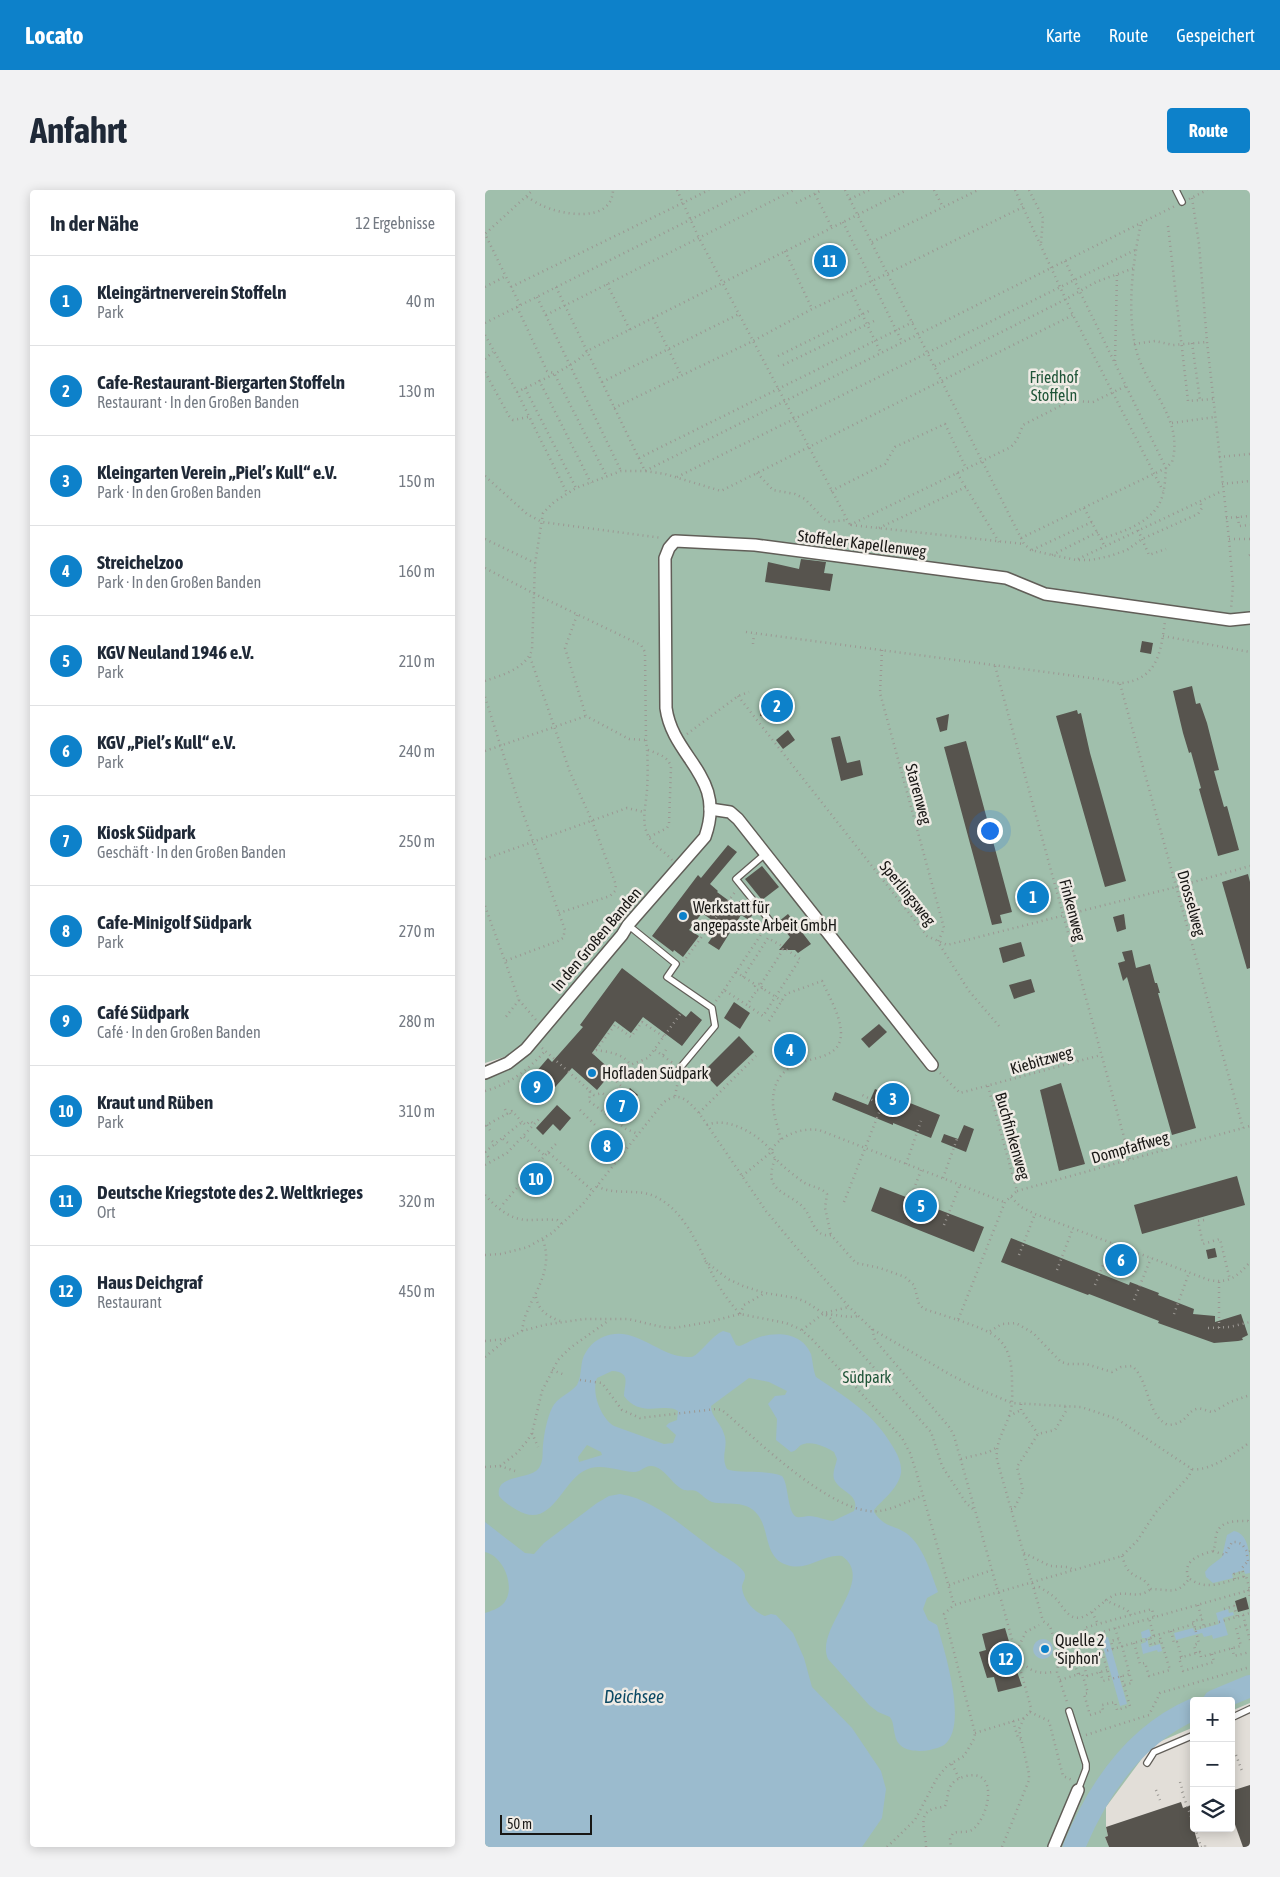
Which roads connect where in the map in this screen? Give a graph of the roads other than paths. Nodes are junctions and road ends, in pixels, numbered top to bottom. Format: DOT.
graph roads {
  1 [pos="1176,190"];
  2 [pos="1182,202"];
  3 [pos="672,543"];
  4 [pos="1250,618"];
  5 [pos="710,809"];
  6 [pos="765,854"];
  7 [pos="770,921"];
  8 [pos="628,925"];
  9 [pos="932,1065"];
  10 [pos="680,1068"];
  11 [pos="485,1073"];
  12 [pos="1250,1709"];
  13 [pos="1069,1711"];
  14 [pos="1235,1716"];
  15 [pos="1190,1737"];
  16 [pos="1147,1763"];
  17 [pos="1076,1786"];
  18 [pos="1054,1847"];
  1 -- 2 [label="lane"];
  3 -- 4 [label="street, Stoffeler Kapellenweg"];
  3 -- 5 [label="street, In den Großen Banden"];
  5 -- 6 [label="street"];
  5 -- 8 [label="street, In den Großen Banden"];
  6 -- 7 [label="lane"];
  6 -- 9 [label="street"];
  8 -- 10 [label="lane"];
  8 -- 11 [label="street, In den Großen Banden"];
  12 -- 14 [label="lane"];
  13 -- 17 [label="lane"];
  15 -- 16 [label="lane"];
  17 -- 18 [label="street"];
}
